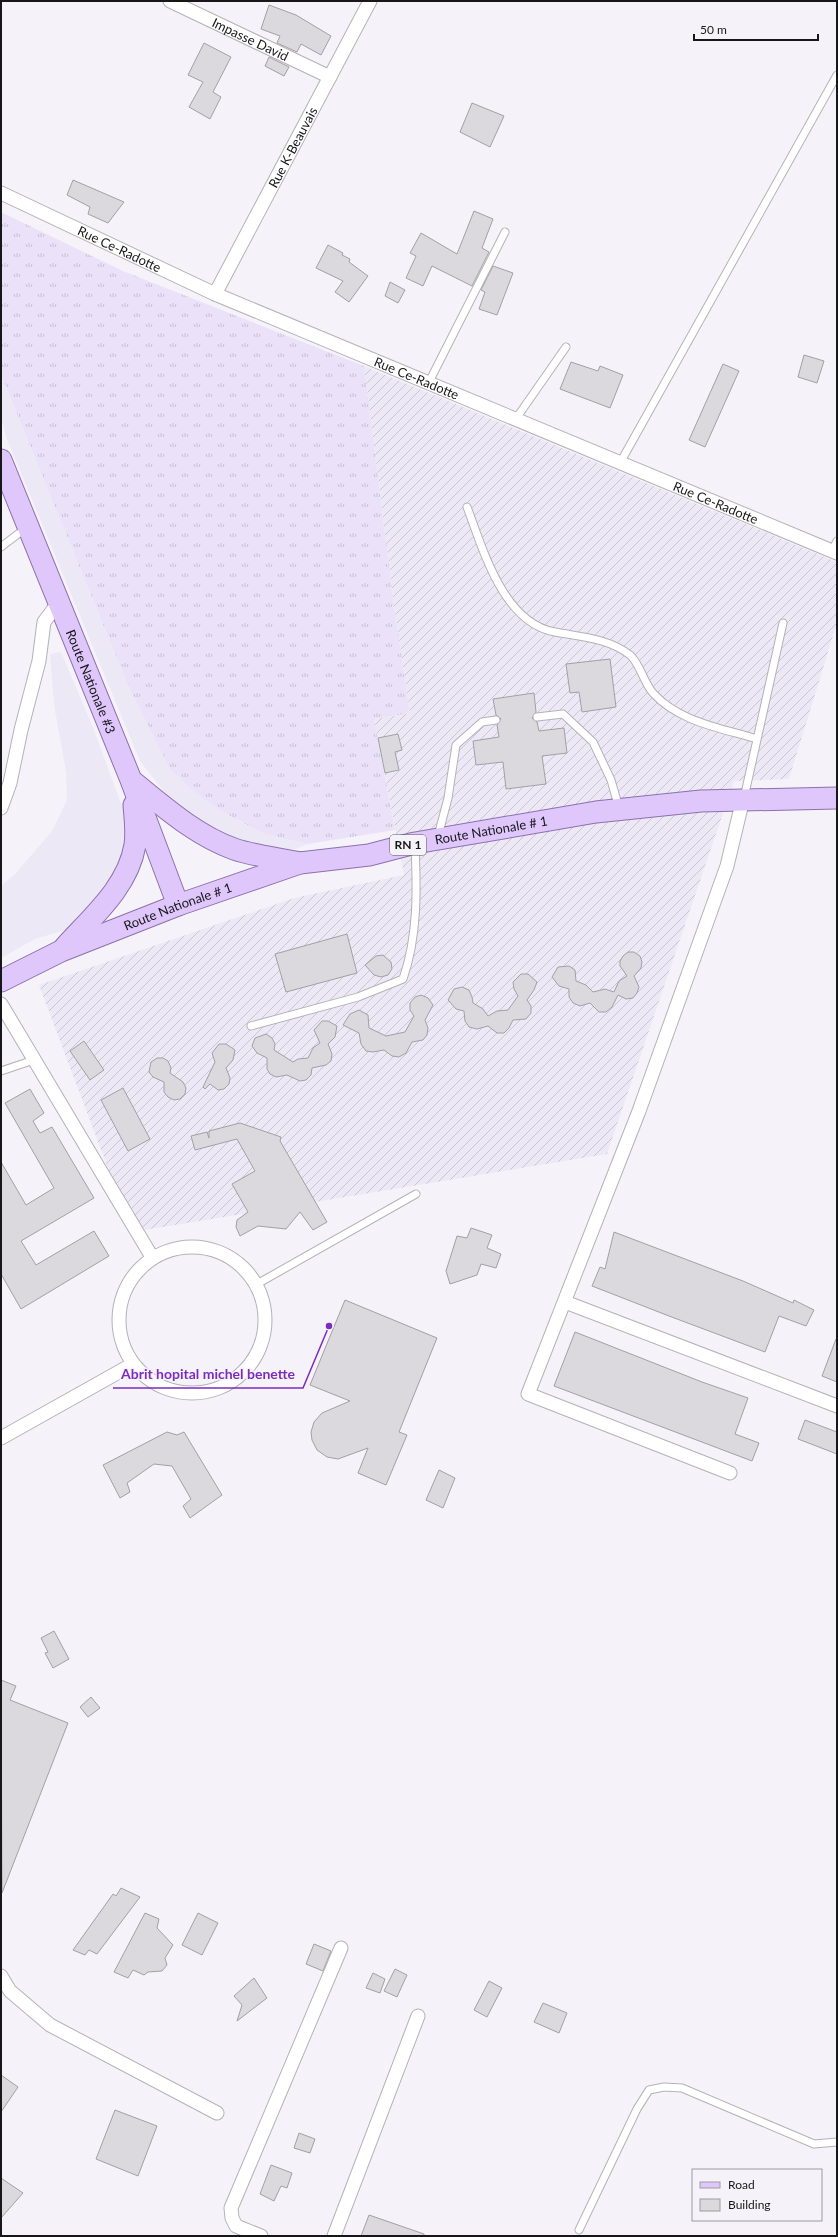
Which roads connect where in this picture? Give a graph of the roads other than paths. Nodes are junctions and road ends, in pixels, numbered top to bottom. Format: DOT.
graph roads {
  1 [pos="170,1"];
  2 [pos="370,1"];
  3 [pos="837,75"];
  4 [pos="330,77"];
  5 [pos="1,193"];
  6 [pos="505,232"];
  7 [pos="216,294"];
  8 [pos="566,347"];
  9 [pos="429,382"];
  10 [pos="515,420"];
  11 [pos="620,463"];
  12 [pos="3,469"];
  13 [pos="467,506"];
  14 [pos="28,527"];
  15 [pos="1,547"];
  16 [pos="835,548"];
  17 [pos="58,602"];
  18 [pos="783,623"];
  19 [pos="537,716"];
  20 [pos="496,720"];
  21 [pos="757,739"];
  22 [pos="131,780"];
  23 [pos="837,798"];
  24 [pos="744,799"];
  25 [pos="1,808"];
  26 [pos="620,810"];
  27 [pos="437,840"];
  28 [pos="415,843"];
  29 [pos="300,863"];
  30 [pos="178,905"];
  31 [pos="61,951"];
  32 [pos="1,981"];
  33 [pos="1,1004"];
  34 [pos="251,1026"];
  35 [pos="34,1060"];
  36 [pos="1,1071"];
  37 [pos="416,1194"];
  38 [pos="152,1257"];
  39 [pos="257,1284"];
  40 [pos="565,1302"];
  41 [pos="133,1364"];
  42 [pos="837,1406"];
  43 [pos="1,1438"];
  44 [pos="730,1473"];
  45 [pos="341,1948"];
  46 [pos="1,1976"];
  47 [pos="418,2016"];
  48 [pos="217,2113"];
  49 [pos="837,2142"];
  50 [pos="579,2230"];
  51 [pos="234,2231"];
  52 [pos="261,2236"];
  53 [pos="334,2236"];
  1 -- 4 [label="street, Impasse David"];
  2 -- 4 [label="street, Rue K-Beauvais"];
  3 -- 11 [label="lane"];
  4 -- 7 [label="street, Rue K-Beauvais"];
  5 -- 7 [label="street, Rue Ce-Radotte"];
  6 -- 9 [label="lane"];
  7 -- 9 [label="street, Rue Ce-Radotte"];
  8 -- 10 [label="lane"];
  9 -- 10 [label="street, Rue Ce-Radotte"];
  10 -- 11 [label="street, Rue Ce-Radotte"];
  11 -- 16 [label="street, Rue Ce-Radotte"];
  12 -- 14 [label="main road, Route Nationale #3"];
  13 -- 21 [label="lane"];
  14 -- 15 [label="lane"];
  14 -- 17 [label="main road, Route Nationale #3"];
  17 -- 22 [label="main road, Route Nationale #3"];
  17 -- 25 [label="street"];
  18 -- 21 [label="lane"];
  19 -- 26 [label="lane"];
  20 -- 27 [label="lane"];
  21 -- 24 [label="lane"];
  22 -- 29 [label="main road"];
  22 -- 30 [label="main road, Route Nationale #3"];
  22 -- 31 [label="main road"];
  23 -- 24 [label="main road, Route Nationale # 1 / RN 1"];
  24 -- 26 [label="main road, Route Nationale # 1 / RN 1"];
  24 -- 40 [label="street"];
  26 -- 27 [label="main road, Route Nationale # 1 / RN 1"];
  27 -- 28 [label="main road, Route Nationale # 1 / RN 1"];
  28 -- 29 [label="main road, Route Nationale # 1 / RN 1"];
  28 -- 34 [label="lane"];
  29 -- 30 [label="main road, Route Nationale # 1 / RN 1"];
  30 -- 31 [label="main road, Route Nationale # 1 / RN 1"];
  31 -- 32 [label="main road, Route Nationale # 1 / RN 1"];
  33 -- 35 [label="street"];
  35 -- 36 [label="lane"];
  35 -- 38 [label="street"];
  37 -- 39 [label="lane"];
  38 -- 39 [label="street"];
  38 -- 41 [label="street"];
  39 -- 41 [label="street"];
  40 -- 42 [label="street"];
  40 -- 44 [label="street"];
  41 -- 43 [label="street"];
  45 -- 51 [label="street"];
  46 -- 48 [label="street"];
  47 -- 53 [label="street"];
  49 -- 50 [label="lane"];
  51 -- 52 [label="street"];
}
